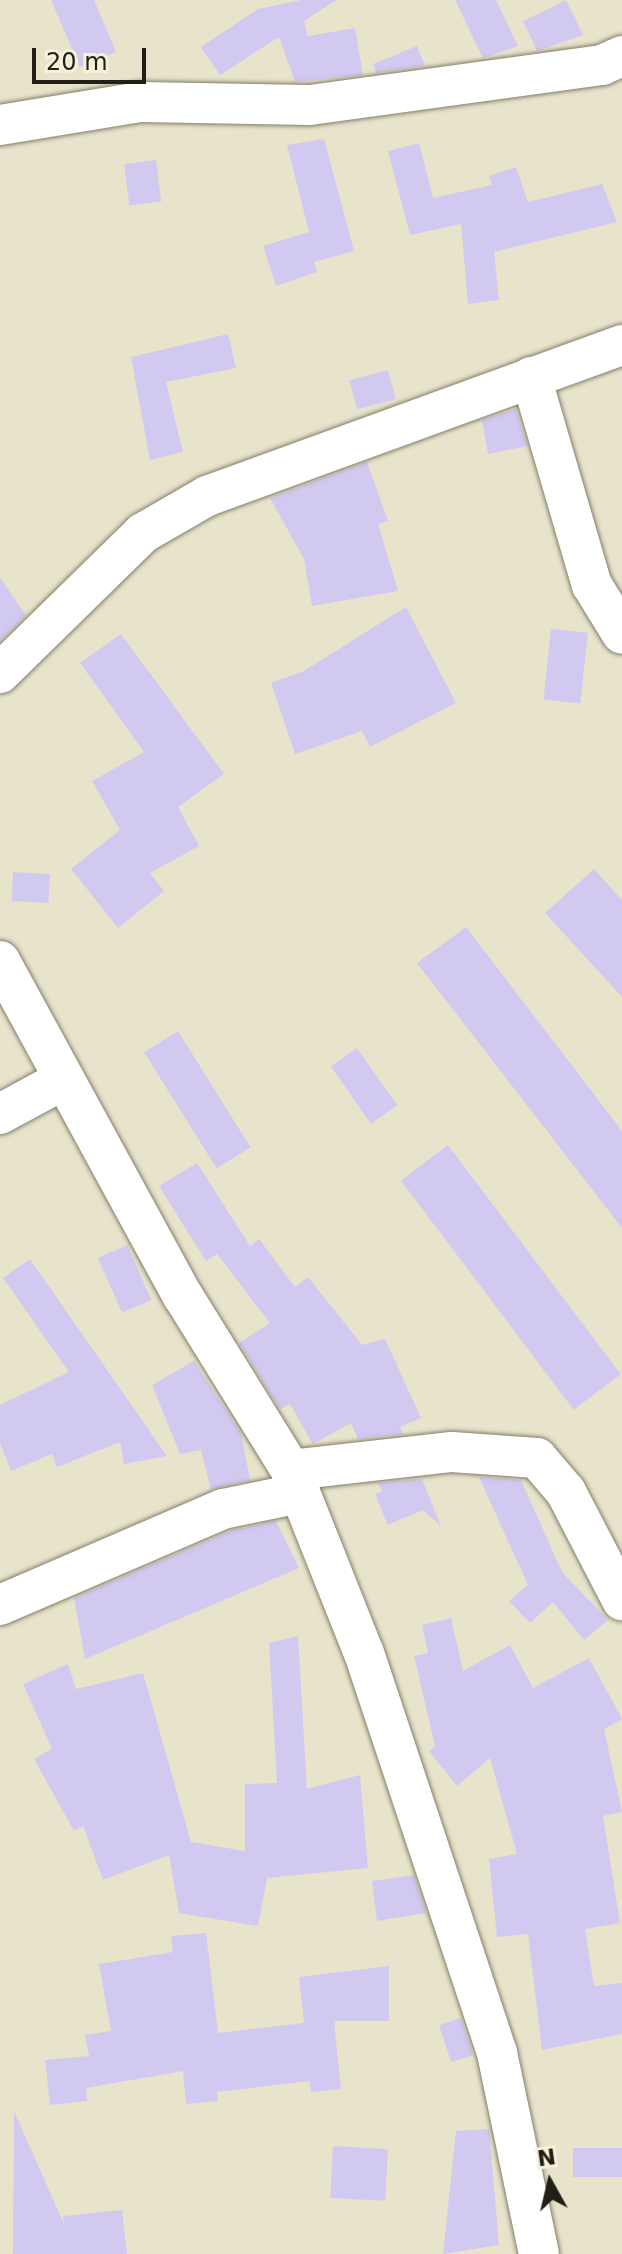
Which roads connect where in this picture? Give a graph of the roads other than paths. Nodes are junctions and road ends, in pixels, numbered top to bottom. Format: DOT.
graph roads {
  1 [pos="622,56"];
  2 [pos="0,125"];
  3 [pos="622,345"];
  4 [pos="531,377"];
  5 [pos="622,634"];
  6 [pos="0,673"];
  7 [pos="0,961"];
  8 [pos="61,1081"];
  9 [pos="0,1114"];
  10 [pos="295,1482"];
  11 [pos="622,1600"];
  12 [pos="0,1605"];
  13 [pos="539,2254"];
  1 -- 2 [label="street"];
  3 -- 4 [label="street"];
  4 -- 5 [label="street"];
  4 -- 6 [label="street"];
  7 -- 8 [label="street"];
  8 -- 9 [label="street"];
  8 -- 10 [label="street"];
  10 -- 11 [label="street"];
  10 -- 12 [label="street"];
  10 -- 13 [label="street"];
}
